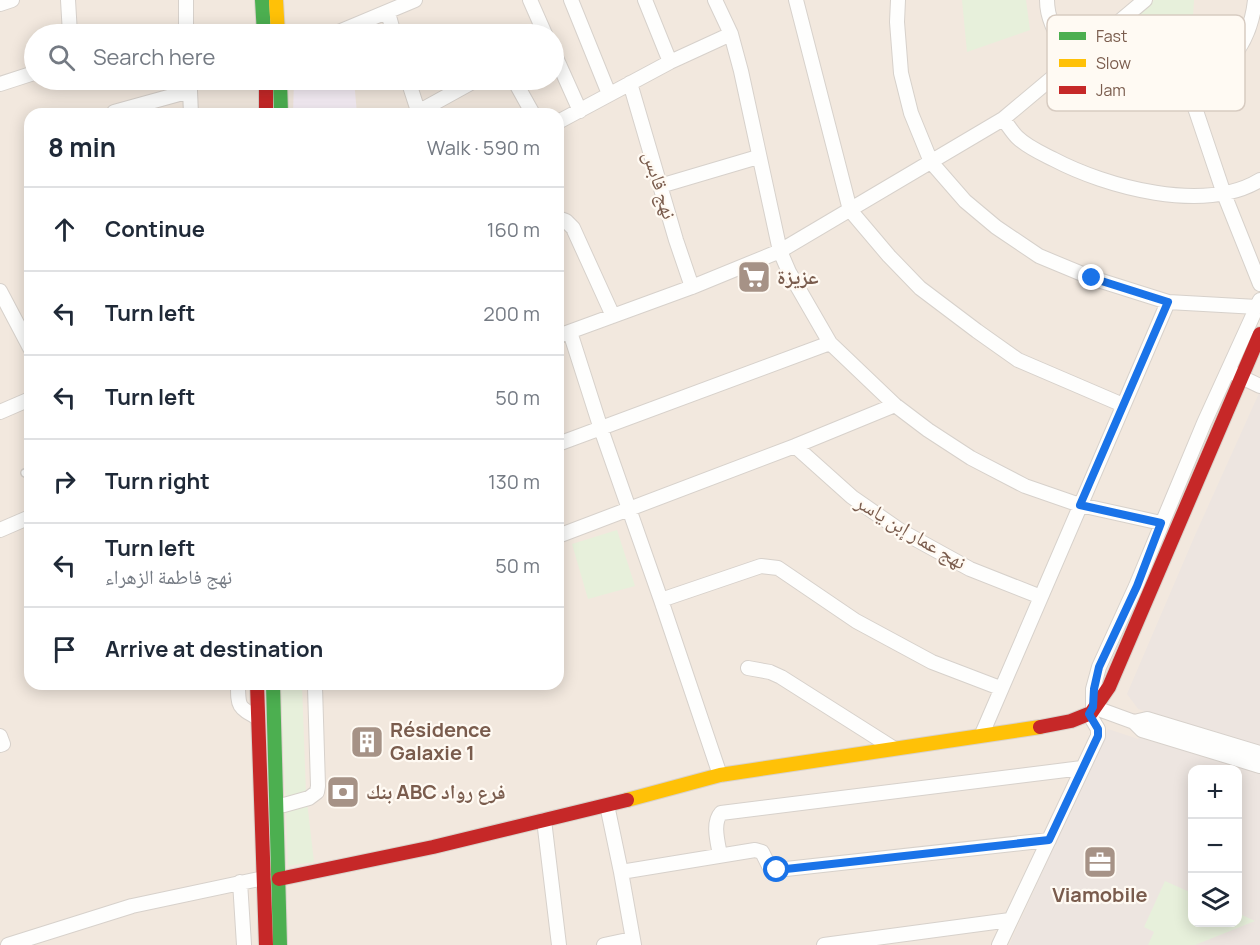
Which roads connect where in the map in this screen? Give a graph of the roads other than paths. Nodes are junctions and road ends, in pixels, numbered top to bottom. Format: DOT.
graph roads {
  1 [pos="11,0"];
  2 [pos="68,0"];
  3 [pos="186,0"];
  4 [pos="262,0"];
  5 [pos="276,0"];
  6 [pos="415,0"];
  7 [pos="530,0"];
  8 [pos="571,0"];
  9 [pos="645,0"];
  10 [pos="715,0"];
  11 [pos="796,0"];
  12 [pos="898,0"];
  13 [pos="1047,0"];
  14 [pos="1145,0"];
  15 [pos="1257,1"];
  16 [pos="0,4"];
  17 [pos="388,13"];
  18 [pos="1050,15"];
  19 [pos="1128,15"];
  20 [pos="69,24"];
  21 [pos="186,24"];
  22 [pos="263,24"];
  23 [pos="277,24"];
  24 [pos="360,24"];
  25 [pos="391,24"];
  26 [pos="541,24"];
  27 [pos="731,34"];
  28 [pos="1245,38"];
  29 [pos="670,62"];
  30 [pos="564,75"];
  31 [pos="24,76"];
  32 [pos="630,83"];
  33 [pos="1047,83"];
  34 [pos="0,84"];
  35 [pos="175,90"];
  36 [pos="189,90"];
  37 [pos="266,90"];
  38 [pos="280,90"];
  39 [pos="411,90"];
  40 [pos="459,90"];
  41 [pos="520,90"];
  42 [pos="609,94"];
  43 [pos="125,108"];
  44 [pos="191,108"];
  45 [pos="266,108"];
  46 [pos="281,108"];
  47 [pos="417,108"];
  48 [pos="428,108"];
  49 [pos="530,108"];
  50 [pos="580,111"];
  51 [pos="1196,111"];
  52 [pos="564,119"];
  53 [pos="1003,119"];
  54 [pos="758,157"];
  55 [pos="931,162"];
  56 [pos="1260,180"];
  57 [pos="660,186"];
  58 [pos="1224,194"];
  59 [pos="850,210"];
  60 [pos="564,220"];
  61 [pos="780,250"];
  62 [pos="1260,284"];
  63 [pos="692,286"];
  64 [pos="0,291"];
  65 [pos="1168,302"];
  66 [pos="1259,304"];
  67 [pos="614,316"];
  68 [pos="564,334"];
  69 [pos="1260,334"];
  70 [pos="24,337"];
  71 [pos="830,343"];
  72 [pos="1238,368"];
  73 [pos="1260,371"];
  74 [pos="1260,386"];
  75 [pos="24,402"];
  76 [pos="895,405"];
  77 [pos="1123,405"];
  78 [pos="0,412"];
  79 [pos="600,429"];
  80 [pos="564,442"];
  81 [pos="795,446"];
  82 [pos="1080,505"];
  83 [pos="630,509"];
  84 [pos="24,520"];
  85 [pos="1161,523"];
  86 [pos="0,530"];
  87 [pos="564,534"];
  88 [pos="1041,597"];
  89 [pos="662,600"];
  90 [pos="748,668"];
  91 [pos="1000,688"];
  92 [pos="238,690"];
  93 [pos="257,690"];
  94 [pos="273,690"];
  95 [pos="315,690"];
  96 [pos="1091,710"];
  97 [pos="258,718"];
  98 [pos="1134,722"];
  99 [pos="982,734"];
  100 [pos="0,736"];
  101 [pos="0,745"];
  102 [pos="893,748"];
  103 [pos="1260,753"];
  104 [pos="1260,766"];
  105 [pos="1082,768"];
  106 [pos="720,775"];
  107 [pos="284,805"];
  108 [pos="607,805"];
  109 [pos="544,820"];
  110 [pos="1049,840"];
  111 [pos="720,855"];
  112 [pos="621,872"];
  113 [pos="264,878"];
  114 [pos="279,879"];
  115 [pos="240,882"];
  116 [pos="280,919"];
  117 [pos="266,920"];
  118 [pos="1010,920"];
  119 [pos="38,940"];
  120 [pos="633,942"];
  121 [pos="8,945"];
  122 [pos="244,945"];
  123 [pos="266,945"];
  124 [pos="280,945"];
  125 [pos="559,945"];
  126 [pos="604,945"];
  127 [pos="824,945"];
  128 [pos="999,945"];
  1 -- 16 [label="street"];
  2 -- 20 [label="street"];
  3 -- 21 [label="street"];
  4 -- 22 [label="street"];
  5 -- 23 [label="street"];
  6 -- 17 [label="street"];
  7 -- 26 [label="street"];
  8 -- 42 [label="street"];
  9 -- 29 [label="street"];
  10 -- 27 [label="street"];
  11 -- 59 [label="street"];
  12 -- 55 [label="street"];
  13 -- 18 [label="street"];
  14 -- 19 [label="street"];
  15 -- 28 [label="street"];
  17 -- 24 [label="street"];
  17 -- 25 [label="street"];
  27 -- 29 [label="street"];
  27 -- 54 [label="street"];
  29 -- 32 [label="street"];
  30 -- 50 [label="street"];
  31 -- 34 [label="street"];
  32 -- 42 [label="street"];
  32 -- 57 [label="street, نهج قابس"];
  33 -- 53 [label="street"];
  35 -- 43 [label="street"];
  36 -- 44 [label="street"];
  37 -- 45 [label="street"];
  38 -- 46 [label="street"];
  39 -- 47 [label="street"];
  40 -- 48 [label="street"];
  41 -- 49 [label="street"];
  42 -- 50 [label="street"];
  50 -- 52 [label="street"];
  51 -- 58 [label="street"];
  53 -- 55 [label="street"];
  53 -- 58 [label="street"];
  54 -- 57 [label="street"];
  54 -- 61 [label="street"];
  55 -- 59 [label="street"];
  55 -- 65 [label="street"];
  56 -- 58 [label="street"];
  57 -- 63 [label="street, نهج قابس"];
  58 -- 62 [label="street"];
  59 -- 61 [label="street"];
  59 -- 77 [label="street"];
  60 -- 67 [label="street"];
  61 -- 63 [label="street"];
  61 -- 71 [label="street"];
  63 -- 67 [label="street"];
  64 -- 70 [label="street"];
  65 -- 66 [label="street"];
  65 -- 77 [label="street"];
  66 -- 72 [label="street"];
  67 -- 68 [label="street"];
  68 -- 79 [label="street"];
  69 -- 72 [label="street"];
  71 -- 76 [label="street"];
  71 -- 79 [label="street"];
  72 -- 73 [label="street"];
  72 -- 74 [label="street"];
  72 -- 85 [label="street"];
  72 -- 96 [label="street"];
  75 -- 78 [label="street"];
  76 -- 81 [label="street"];
  76 -- 82 [label="street"];
  77 -- 82 [label="street"];
  79 -- 80 [label="street"];
  79 -- 83 [label="street"];
  81 -- 83 [label="street"];
  81 -- 88 [label="street, نهج عمار إبن ياسر"];
  82 -- 85 [label="street"];
  82 -- 88 [label="street"];
  83 -- 87 [label="street"];
  83 -- 89 [label="street"];
  84 -- 86 [label="street"];
  85 -- 96 [label="street"];
  88 -- 91 [label="street"];
  89 -- 91 [label="street"];
  89 -- 106 [label="street"];
  90 -- 102 [label="street"];
  91 -- 99 [label="street"];
  92 -- 97 [label="street"];
  93 -- 97 [label="street"];
  94 -- 114 [label="street"];
  95 -- 107 [label="street"];
  96 -- 98 [label="street"];
  96 -- 99 [label="street"];
  96 -- 105 [label="street"];
  97 -- 113 [label="street"];
  98 -- 103 [label="street"];
  98 -- 104 [label="street"];
  99 -- 102 [label="street"];
  100 -- 101 [label="street"];
  102 -- 106 [label="street"];
  105 -- 110 [label="street"];
  105 -- 111 [label="street"];
  106 -- 108 [label="street"];
  108 -- 109 [label="street"];
  108 -- 112 [label="street"];
  109 -- 114 [label="street"];
  109 -- 125 [label="street"];
  110 -- 111 [label="street"];
  110 -- 118 [label="street"];
  111 -- 112 [label="street"];
  112 -- 120 [label="street"];
  113 -- 115 [label="street"];
  113 -- 117 [label="street"];
  114 -- 116 [label="street"];
  115 -- 119 [label="street"];
  115 -- 122 [label="street"];
  116 -- 117 [label="street"];
  116 -- 124 [label="street"];
  117 -- 123 [label="street"];
  118 -- 127 [label="street"];
  118 -- 128 [label="street"];
  119 -- 121 [label="street"];
  120 -- 126 [label="street"];
}
